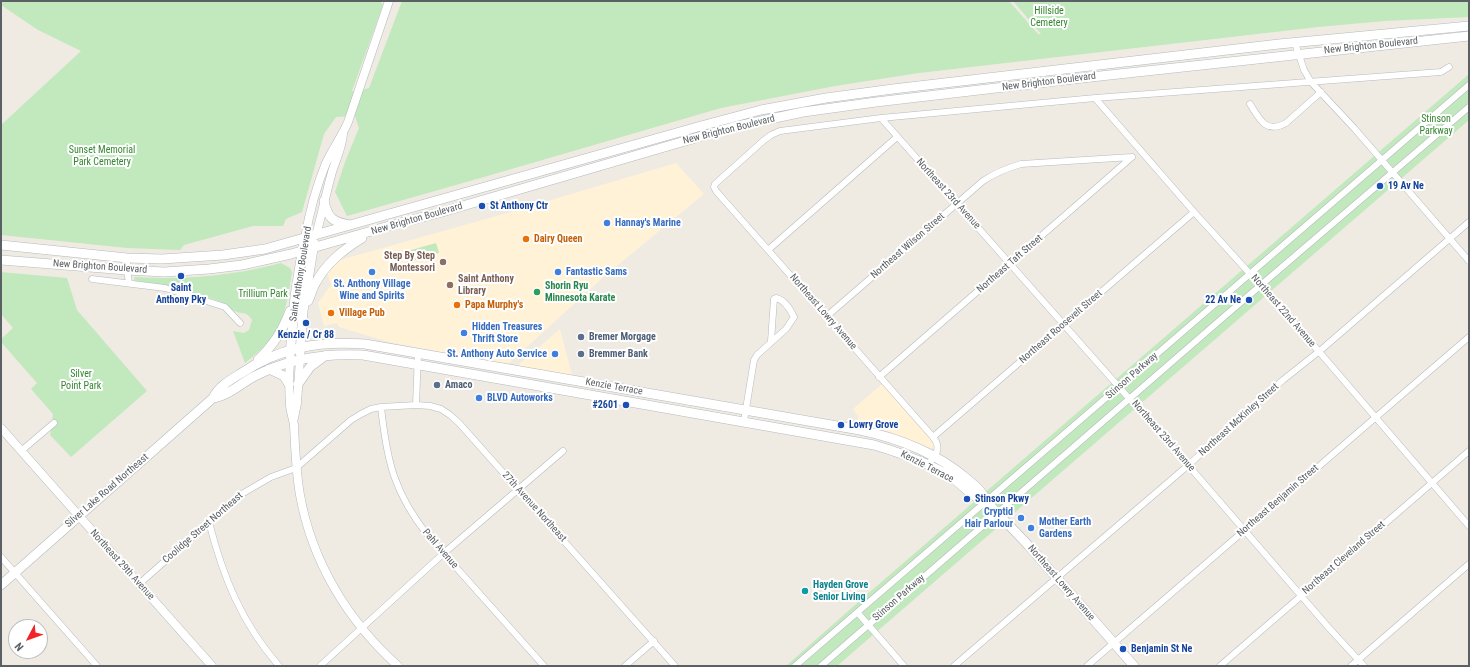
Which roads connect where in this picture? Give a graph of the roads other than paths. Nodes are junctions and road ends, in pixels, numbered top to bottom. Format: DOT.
graph roads {
  1 [pos="389,1"];
  2 [pos="1469,26"];
  3 [pos="1469,36"];
  4 [pos="1296,43"];
  5 [pos="1298,53"];
  6 [pos="1449,67"];
  7 [pos="1311,82"];
  8 [pos="1469,85"];
  9 [pos="1321,92"];
  10 [pos="1095,98"];
  11 [pos="1250,104"];
  12 [pos="1469,107"];
  13 [pos="881,118"];
  14 [pos="343,134"];
  15 [pos="897,137"];
  16 [pos="1140,150"];
  17 [pos="1132,157"];
  18 [pos="1382,161"];
  19 [pos="1392,173"];
  20 [pos="714,187"];
  21 [pos="324,201"];
  22 [pos="956,204"];
  23 [pos="1194,212"];
  24 [pos="1469,222"];
  25 [pos="352,225"];
  26 [pos="369,232"];
  27 [pos="316,235"];
  28 [pos="305,238"];
  29 [pos="1450,239"];
  30 [pos="1,245"];
  31 [pos="312,249"];
  32 [pos="768,250"];
  33 [pos="303,251"];
  34 [pos="128,258"];
  35 [pos="1,260"];
  36 [pos="1469,261"];
  37 [pos="1010,264"];
  38 [pos="127,270"];
  39 [pos="1251,274"];
  40 [pos="92,279"];
  41 [pos="129,283"];
  42 [pos="1261,286"];
  43 [pos="296,296"];
  44 [pos="303,311"];
  45 [pos="827,316"];
  46 [pos="240,323"];
  47 [pos="1064,325"];
  48 [pos="1469,336"];
  49 [pos="771,341"];
  50 [pos="296,348"];
  51 [pos="1318,352"];
  52 [pos="418,353"];
  53 [pos="327,354"];
  54 [pos="295,360"];
  55 [pos="417,364"];
  56 [pos="251,366"];
  57 [pos="269,369"];
  58 [pos="879,377"];
  59 [pos="294,384"];
  60 [pos="1119,388"];
  61 [pos="213,398"];
  62 [pos="1129,399"];
  63 [pos="416,405"];
  64 [pos="381,407"];
  65 [pos="746,410"];
  66 [pos="1375,417"];
  67 [pos="744,421"];
  68 [pos="54,423"];
  69 [pos="1,428"];
  70 [pos="935,440"];
  71 [pos="21,451"];
  72 [pos="1469,451"];
  73 [pos="563,452"];
  74 [pos="935,457"];
  75 [pos="927,465"];
  76 [pos="1188,465"];
  77 [pos="296,468"];
  78 [pos="1432,483"];
  79 [pos="518,490"];
  80 [pos="986,502"];
  81 [pos="997,512"];
  82 [pos="78,516"];
  83 [pos="209,522"];
  84 [pos="1469,526"];
  85 [pos="1244,530"];
  86 [pos="444,553"];
  87 [pos="1,557"];
  88 [pos="1469,564"];
  89 [pos="14,574"];
  90 [pos="1056,578"];
  91 [pos="139,584"];
  92 [pos="1,585"];
  93 [pos="1301,596"];
  94 [pos="858,613"];
  95 [pos="868,625"];
  96 [pos="362,629"];
  97 [pos="654,642"];
  98 [pos="1113,643"];
  99 [pos="1358,660"];
  100 [pos="97,666"];
  101 [pos="212,666"];
  102 [pos="279,666"];
  103 [pos="320,666"];
  104 [pos="398,666"];
  105 [pos="544,666"];
  106 [pos="625,666"];
  107 [pos="675,666"];
  108 [pos="795,666"];
  109 [pos="821,666"];
  110 [pos="904,666"];
  111 [pos="954,666"];
  112 [pos="1087,666"];
  113 [pos="1134,666"];
  114 [pos="1220,666"];
  115 [pos="1351,666"];
  116 [pos="1364,666"];
  1 -- 14 [label="street, Saint Anthony Boulevard"];
  2 -- 4 [label="main road, New Brighton Boulevard"];
  3 -- 5 [label="main road, New Brighton Boulevard"];
  4 -- 5 [label="street"];
  4 -- 25 [label="main road, New Brighton Boulevard"];
  5 -- 7 [label="street"];
  5 -- 26 [label="main road, New Brighton Boulevard"];
  6 -- 7 [label="street, New Brighton Boulevard"];
  7 -- 9 [label="street"];
  7 -- 10 [label="street, New Brighton Boulevard"];
  8 -- 18 [label="street, Stinson Parkway"];
  9 -- 11 [label="street"];
  9 -- 18 [label="street"];
  10 -- 13 [label="street, New Brighton Boulevard"];
  10 -- 16 [label="street, Northeast 22nd Avenue"];
  12 -- 19 [label="street, Stinson Parkway"];
  13 -- 15 [label="street, Northeast 23rd Avenue"];
  13 -- 20 [label="street, New Brighton Boulevard"];
  14 -- 21 [label="street, Saint Anthony Boulevard"];
  14 -- 28 [label="street, Saint Anthony Boulevard"];
  15 -- 22 [label="street, Northeast 23rd Avenue"];
  15 -- 32 [label="street"];
  16 -- 17 [label="street, Northeast Taft Street"];
  16 -- 23 [label="street, Northeast 22nd Avenue"];
  17 -- 22 [label="street, Northeast Wilson Street"];
  17 -- 37 [label="street, Northeast Taft Street"];
  18 -- 19 [label="street"];
  18 -- 39 [label="street, Stinson Parkway"];
  19 -- 29 [label="street"];
  19 -- 42 [label="street, Stinson Parkway"];
  20 -- 32 [label="street, Northeast Lowry Avenue"];
  21 -- 25 [label="main road"];
  21 -- 27 [label="street, Saint Anthony Boulevard"];
  22 -- 37 [label="street, Northeast 23rd Avenue"];
  22 -- 45 [label="street, Northeast Wilson Street"];
  23 -- 39 [label="street, Northeast 22nd Avenue"];
  23 -- 47 [label="street, Northeast Roosevelt Street"];
  24 -- 29 [label="street, Northeast McKinley Street"];
  25 -- 27 [label="main road, New Brighton Boulevard"];
  26 -- 31 [label="main road, New Brighton Boulevard"];
  26 -- 44 [label="main road"];
  27 -- 28 [label="main road, New Brighton Boulevard"];
  27 -- 31 [label="main road, Saint Anthony Boulevard"];
  28 -- 33 [label="main road, Saint Anthony Boulevard"];
  28 -- 34 [label="main road, New Brighton Boulevard"];
  29 -- 36 [label="street"];
  29 -- 51 [label="street, Northeast McKinley Street"];
  30 -- 34 [label="main road, New Brighton Boulevard"];
  31 -- 33 [label="main road, New Brighton Boulevard"];
  31 -- 44 [label="main road, Saint Anthony Boulevard"];
  32 -- 45 [label="street, Northeast Lowry Avenue"];
  33 -- 38 [label="main road, New Brighton Boulevard"];
  33 -- 43 [label="main road, Saint Anthony Boulevard"];
  34 -- 38 [label="street"];
  35 -- 38 [label="main road, New Brighton Boulevard"];
  37 -- 47 [label="street, Northeast 23rd Avenue"];
  37 -- 58 [label="street, Northeast Taft Street"];
  38 -- 41 [label="street"];
  39 -- 42 [label="street, Northeast 22nd Avenue"];
  39 -- 60 [label="street, Stinson Parkway"];
  40 -- 41 [label="street"];
  41 -- 46 [label="street"];
  42 -- 51 [label="street, Northeast 22nd Avenue"];
  42 -- 62 [label="street, Stinson Parkway"];
  43 -- 50 [label="main road, Saint Anthony Boulevard"];
  43 -- 56 [label="main road"];
  44 -- 50 [label="main road, Saint Anthony Boulevard"];
  45 -- 58 [label="street, Northeast Lowry Avenue"];
  47 -- 60 [label="street, Northeast 23rd Avenue"];
  47 -- 70 [label="street, Northeast Roosevelt Street"];
  48 -- 66 [label="street, Northeast Benjamin Street"];
  49 -- 49 [label="street"];
  49 -- 65 [label="street"];
  50 -- 52 [label="main road, Kenzie Terrace"];
  50 -- 54 [label="main road, Saint Anthony Boulevard"];
  50 -- 56 [label="main road, Silver Lake Road Northeast"];
  51 -- 66 [label="street, Northeast 22nd Avenue"];
  51 -- 76 [label="street, Northeast McKinley Street"];
  52 -- 55 [label="street"];
  52 -- 65 [label="main road, Kenzie Terrace"];
  53 -- 54 [label="main road, Kenzie Terrace"];
  53 -- 55 [label="main road, Kenzie Terrace"];
  53 -- 59 [label="main road"];
  54 -- 57 [label="main road, Silver Lake Road Northeast"];
  54 -- 59 [label="street, Saint Anthony Boulevard"];
  55 -- 63 [label="street"];
  55 -- 67 [label="main road, Kenzie Terrace"];
  56 -- 61 [label="main road, Silver Lake Road Northeast"];
  57 -- 59 [label="main road"];
  57 -- 61 [label="main road, Silver Lake Road Northeast"];
  58 -- 70 [label="street, Northeast Lowry Avenue"];
  59 -- 77 [label="street, Saint Anthony Boulevard"];
  60 -- 62 [label="street, Northeast 23rd Avenue"];
  60 -- 80 [label="street, Stinson Parkway"];
  61 -- 82 [label="main road, Silver Lake Road Northeast"];
  62 -- 76 [label="street, Northeast 23rd Avenue"];
  62 -- 81 [label="street, Stinson Parkway"];
  63 -- 64 [label="street, Coolidge Street Northeast"];
  63 -- 79 [label="street, 27th Avenue Northeast"];
  64 -- 77 [label="street, Coolidge Street Northeast"];
  64 -- 86 [label="street, Pahl Avenue"];
  65 -- 67 [label="street"];
  65 -- 74 [label="main road, Kenzie Terrace"];
  66 -- 78 [label="street, Northeast 22nd Avenue"];
  66 -- 85 [label="street, Northeast Benjamin Street"];
  67 -- 75 [label="main road, Kenzie Terrace"];
  68 -- 71 [label="street"];
  69 -- 71 [label="street, Northeast 29th Avenue"];
  70 -- 74 [label="street"];
  71 -- 82 [label="street, Northeast 29th Avenue"];
  72 -- 78 [label="street, Northeast Cleveland Street"];
  73 -- 79 [label="street"];
  74 -- 75 [label="street"];
  74 -- 80 [label="main road, Kenzie Terrace"];
  75 -- 80 [label="main road, Kenzie Terrace"];
  76 -- 85 [label="street, Northeast 23rd Avenue"];
  76 -- 90 [label="street, Northeast McKinley Street"];
  77 -- 83 [label="street, Coolidge Street Northeast"];
  77 -- 96 [label="street, Saint Anthony Boulevard"];
  78 -- 84 [label="street, Northeast 22nd Avenue"];
  78 -- 93 [label="street, Northeast Cleveland Street"];
  79 -- 86 [label="street"];
  79 -- 97 [label="street, 27th Avenue Northeast"];
  80 -- 81 [label="main road, Northeast Lowry Avenue"];
  80 -- 94 [label="street, Stinson Parkway"];
  81 -- 90 [label="main road, Northeast Lowry Avenue"];
  81 -- 95 [label="street, Stinson Parkway"];
  82 -- 89 [label="main road, Silver Lake Road Northeast"];
  82 -- 91 [label="street, Northeast 29th Avenue"];
  83 -- 91 [label="street, Coolidge Street Northeast"];
  83 -- 102 [label="street"];
  85 -- 93 [label="street, Northeast 23rd Avenue"];
  85 -- 98 [label="street, Northeast Benjamin Street"];
  86 -- 96 [label="street"];
  86 -- 105 [label="street, Pahl Avenue"];
  87 -- 89 [label="street"];
  88 -- 99 [label="street"];
  89 -- 92 [label="main road, Silver Lake Road Northeast"];
  89 -- 100 [label="street"];
  90 -- 98 [label="main road, Northeast Lowry Avenue"];
  90 -- 111 [label="street, Northeast McKinley Street"];
  91 -- 101 [label="street, Northeast 29th Avenue"];
  93 -- 99 [label="street, Northeast 23rd Avenue"];
  93 -- 114 [label="street, Northeast Cleveland Street"];
  94 -- 95 [label="street"];
  94 -- 108 [label="street, Stinson Parkway"];
  95 -- 109 [label="street, Stinson Parkway"];
  95 -- 110 [label="street"];
  96 -- 103 [label="street"];
  96 -- 104 [label="street, Saint Anthony Boulevard"];
  97 -- 106 [label="street"];
  97 -- 107 [label="street, 27th Avenue Northeast"];
  98 -- 112 [label="street, Northeast Benjamin Street"];
  98 -- 113 [label="main road, Northeast Lowry Avenue"];
  99 -- 115 [label="street"];
  99 -- 116 [label="street, Northeast 23rd Avenue"];
}
